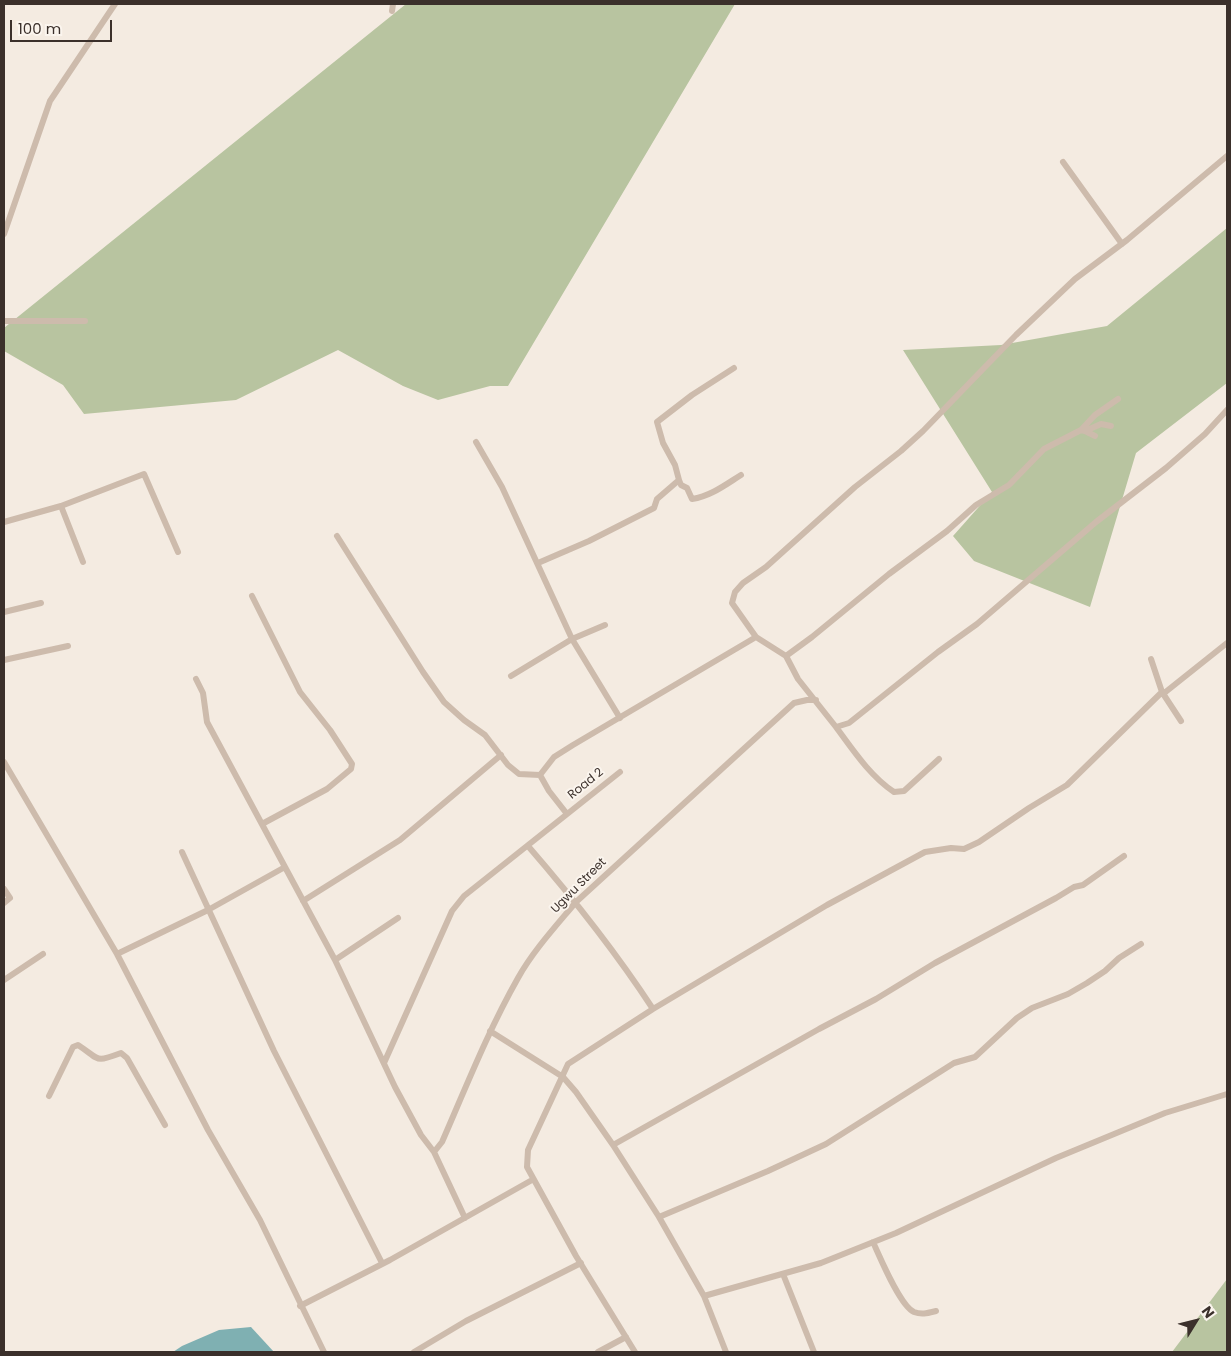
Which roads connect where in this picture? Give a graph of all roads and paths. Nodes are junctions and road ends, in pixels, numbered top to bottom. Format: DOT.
graph roads {
  1 [pos="115,4"];
  2 [pos="1227,156"];
  3 [pos="1063,162"];
  4 [pos="4,234"];
  5 [pos="1122,244"];
  6 [pos="4,321"];
  7 [pos="85,321"];
  8 [pos="734,368"];
  9 [pos="1118,399"];
  10 [pos="1227,410"];
  11 [pos="1111,426"];
  12 [pos="1083,430"];
  13 [pos="1095,436"];
  14 [pos="476,442"];
  15 [pos="741,474"];
  16 [pos="679,480"];
  17 [pos="61,506"];
  18 [pos="4,522"];
  19 [pos="337,536"];
  20 [pos="178,552"];
  21 [pos="83,562"];
  22 [pos="538,563"];
  23 [pos="252,596"];
  24 [pos="41,603"];
  25 [pos="4,612"];
  26 [pos="605,625"];
  27 [pos="756,637"];
  28 [pos="572,639"];
  29 [pos="1227,643"];
  30 [pos="68,646"];
  31 [pos="786,656"];
  32 [pos="1151,659"];
  33 [pos="4,660"];
  34 [pos="511,676"];
  35 [pos="196,679"];
  36 [pos="1163,693"];
  37 [pos="816,700"];
  38 [pos="620,718"];
  39 [pos="1181,721"];
  40 [pos="836,727"];
  41 [pos="500,755"];
  42 [pos="939,759"];
  43 [pos="4,762"];
  44 [pos="620,772"];
  45 [pos="540,775"];
  46 [pos="567,814"];
  47 [pos="262,824"];
  48 [pos="528,846"];
  49 [pos="182,852"];
  50 [pos="1124,856"];
  51 [pos="285,868"];
  52 [pos="4,889"];
  53 [pos="304,901"];
  54 [pos="576,902"];
  55 [pos="4,903"];
  56 [pos="208,910"];
  57 [pos="398,918"];
  58 [pos="1141,944"];
  59 [pos="43,954"];
  60 [pos="117,954"];
  61 [pos="335,960"];
  62 [pos="4,980"];
  63 [pos="653,1010"];
  64 [pos="490,1031"];
  65 [pos="384,1063"];
  66 [pos="563,1077"];
  67 [pos="1227,1094"];
  68 [pos="49,1096"];
  69 [pos="165,1125"];
  70 [pos="613,1145"];
  71 [pos="434,1152"];
  72 [pos="532,1180"];
  73 [pos="659,1217"];
  74 [pos="465,1218"];
  75 [pos="873,1242"];
  76 [pos="382,1263"];
  77 [pos="581,1263"];
  78 [pos="783,1274"];
  79 [pos="704,1296"];
  80 [pos="300,1306"];
  81 [pos="936,1311"];
  82 [pos="626,1337"];
  83 [pos="324,1352"];
  84 [pos="414,1352"];
  85 [pos="598,1352"];
  86 [pos="635,1352"];
  87 [pos="726,1352"];
  88 [pos="814,1352"];
  1 -- 4 [label="street"];
  2 -- 5 [label="street"];
  3 -- 5 [label="street"];
  5 -- 27 [label="street"];
  6 -- 7 [label="street"];
  8 -- 16 [label="street"];
  9 -- 12 [label="street"];
  10 -- 40 [label="street"];
  11 -- 12 [label="street"];
  12 -- 13 [label="street"];
  12 -- 31 [label="street"];
  14 -- 22 [label="street"];
  15 -- 16 [label="street"];
  16 -- 22 [label="street"];
  17 -- 18 [label="street"];
  17 -- 20 [label="street"];
  17 -- 21 [label="street"];
  19 -- 41 [label="street"];
  22 -- 28 [label="street"];
  23 -- 47 [label="street"];
  24 -- 25 [label="street"];
  26 -- 28 [label="street"];
  27 -- 31 [label="street"];
  27 -- 38 [label="street"];
  28 -- 34 [label="street"];
  28 -- 38 [label="street"];
  29 -- 36 [label="street"];
  30 -- 33 [label="street"];
  31 -- 37 [label="street"];
  32 -- 36 [label="street"];
  35 -- 47 [label="street"];
  36 -- 39 [label="street"];
  36 -- 63 [label="street"];
  37 -- 40 [label="street"];
  37 -- 54 [label="street, Ugwu Street"];
  38 -- 45 [label="street"];
  40 -- 42 [label="street"];
  41 -- 45 [label="street"];
  41 -- 53 [label="street"];
  43 -- 60 [label="street"];
  44 -- 46 [label="street, Road 2"];
  45 -- 46 [label="street"];
  46 -- 48 [label="street, Road 2"];
  47 -- 51 [label="street"];
  48 -- 54 [label="street"];
  48 -- 65 [label="street, Road 2"];
  49 -- 56 [label="street"];
  50 -- 70 [label="street"];
  51 -- 53 [label="street"];
  51 -- 56 [label="street"];
  52 -- 55 [label="street"];
  53 -- 61 [label="street"];
  54 -- 63 [label="street"];
  54 -- 64 [label="street, Ugwu Street"];
  56 -- 60 [label="street"];
  56 -- 76 [label="street"];
  57 -- 61 [label="street"];
  58 -- 73 [label="street"];
  59 -- 62 [label="street"];
  60 -- 80 [label="street"];
  61 -- 65 [label="street"];
  63 -- 66 [label="street"];
  64 -- 66 [label="street"];
  64 -- 71 [label="street, Ugwu Street"];
  65 -- 71 [label="street"];
  66 -- 70 [label="street"];
  66 -- 72 [label="street"];
  67 -- 75 [label="street"];
  68 -- 69 [label="street"];
  70 -- 73 [label="street"];
  71 -- 74 [label="street"];
  72 -- 74 [label="street"];
  72 -- 77 [label="street"];
  73 -- 79 [label="street"];
  74 -- 76 [label="street"];
  75 -- 78 [label="street"];
  75 -- 81 [label="street"];
  76 -- 80 [label="street"];
  77 -- 82 [label="street"];
  77 -- 84 [label="street"];
  78 -- 79 [label="street"];
  78 -- 88 [label="street"];
  79 -- 87 [label="street"];
  80 -- 83 [label="street"];
  82 -- 85 [label="street"];
  82 -- 86 [label="street"];
}
